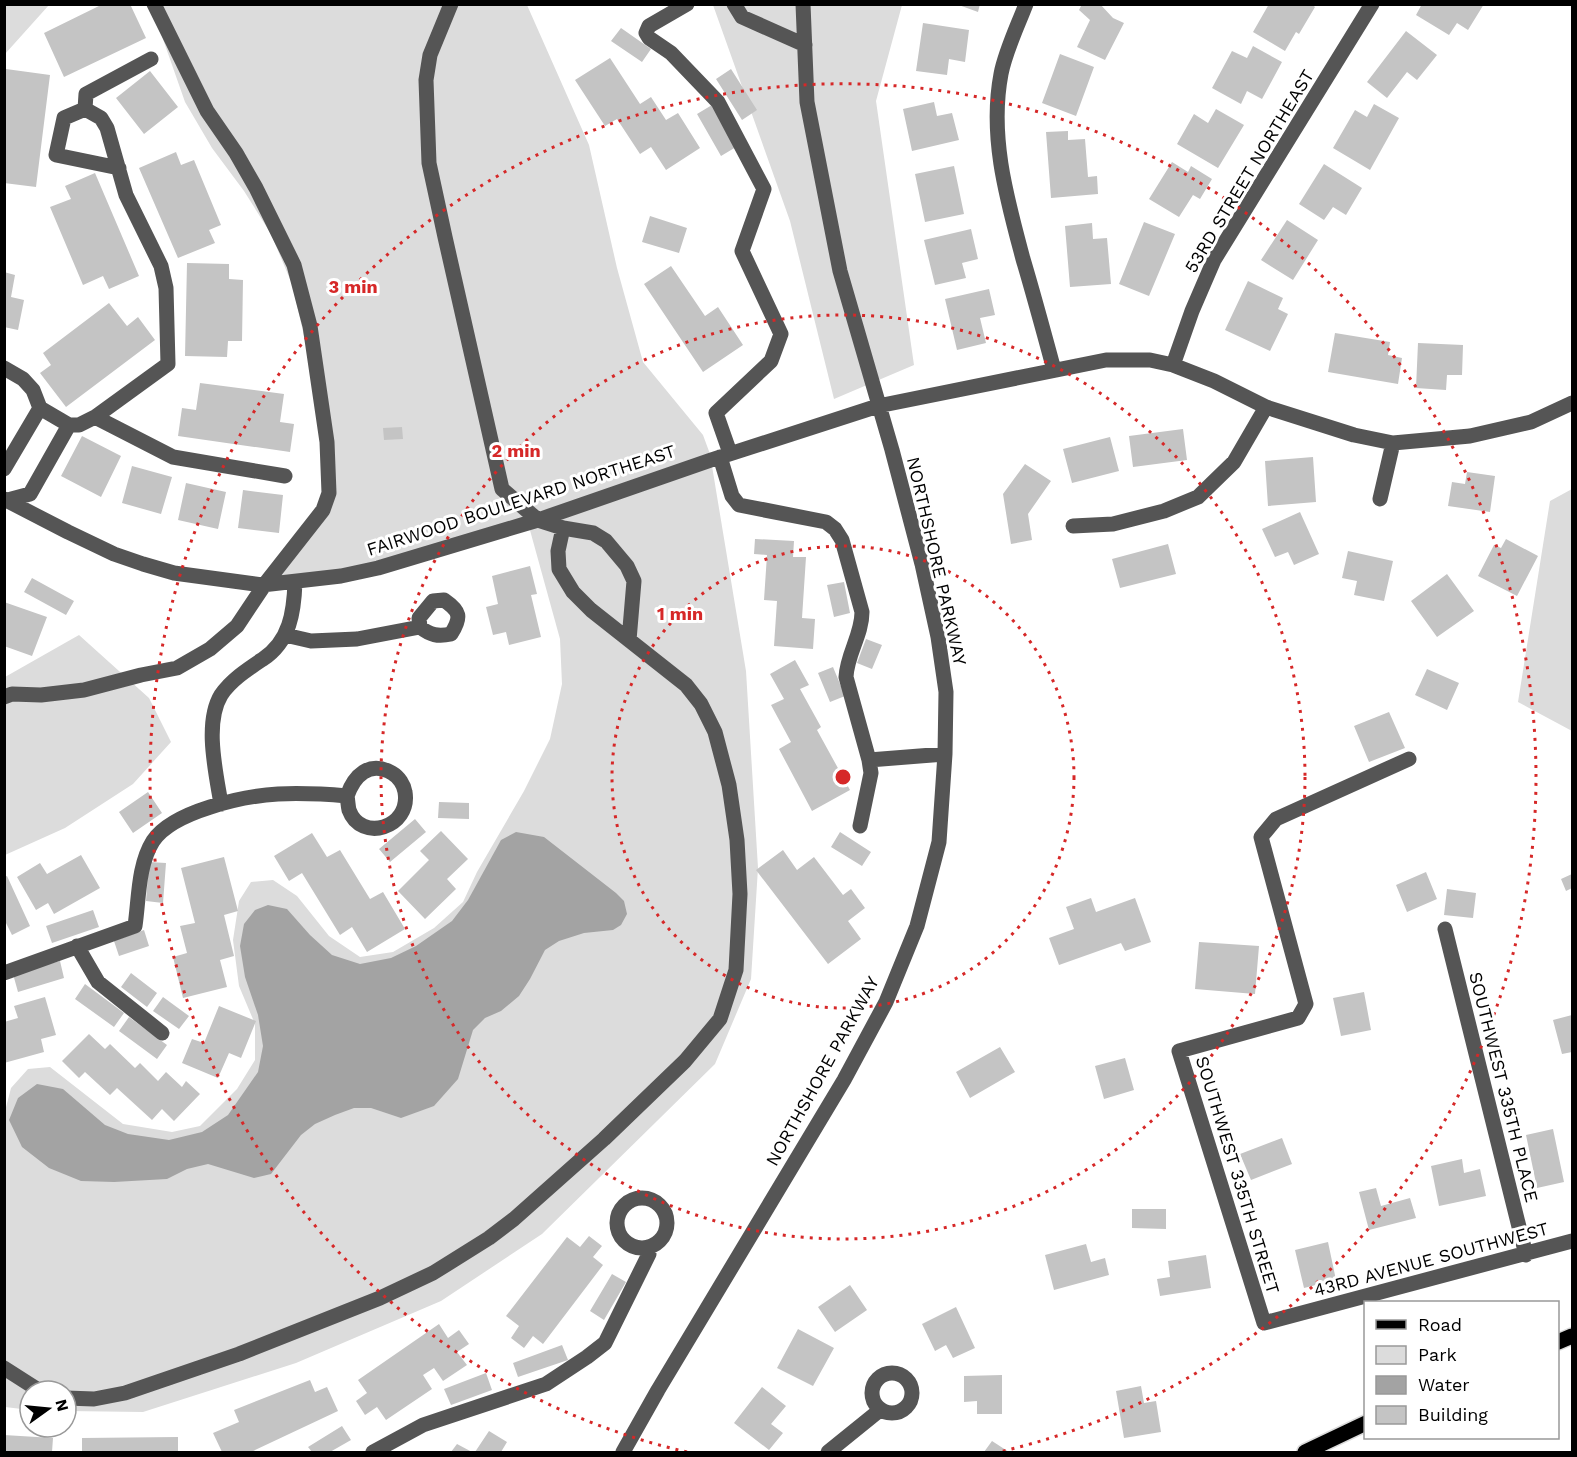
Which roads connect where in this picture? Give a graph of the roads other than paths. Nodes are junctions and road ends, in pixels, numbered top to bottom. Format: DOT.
graph roads {
  1 [pos="154,4"];
  2 [pos="452,4"];
  3 [pos="687,4"];
  4 [pos="734,4"];
  5 [pos="803,4"];
  6 [pos="1026,4"];
  7 [pos="1372,4"];
  8 [pos="805,45"];
  9 [pos="151,59"];
  10 [pos="85,109"];
  11 [pos="119,168"];
  12 [pos="1173,366"];
  13 [pos="4,368"];
  14 [pos="1054,370"];
  15 [pos="1572,403"];
  16 [pos="878,406"];
  17 [pos="1266,407"];
  18 [pos="40,408"];
  19 [pos="95,417"];
  20 [pos="69,425"];
  21 [pos="1393,443"];
  22 [pos="725,455"];
  23 [pos="4,469"];
  24 [pos="285,476"];
  25 [pos="5,498"];
  26 [pos="1380,499"];
  27 [pos="538,520"];
  28 [pos="1073,526"];
  29 [pos="564,528"];
  30 [pos="295,582"];
  31 [pos="265,584"];
  32 [pos="420,627"];
  33 [pos="285,635"];
  34 [pos="628,640"];
  35 [pos="4,697"];
  36 [pos="945,754"];
  37 [pos="869,759"];
  38 [pos="1409,759"];
  39 [pos="347,796"];
  40 [pos="221,804"];
  41 [pos="860,826"];
  42 [pos="1445,929"];
  43 [pos="77,946"];
  44 [pos="6,968"];
  45 [pos="162,1033"];
  46 [pos="1572,1241"];
  47 [pos="648,1247"];
  48 [pos="1526,1255"];
  49 [pos="1264,1323"];
  50 [pos="4,1368"];
  51 [pos="21,1379"];
  52 [pos="78,1398"];
  53 [pos="880,1410"];
  54 [pos="1364,1424"];
  55 [pos="373,1452"];
  56 [pos="623,1452"];
  57 [pos="828,1452"];
  58 [pos="1305,1452"];
  1 -- 31 [label="street"];
  2 -- 27 [label="street"];
  3 -- 22 [label="street"];
  4 -- 8 [label="street"];
  5 -- 8 [label="street, NORTHSHORE PARKWAY"];
  6 -- 14 [label="street"];
  7 -- 12 [label="street, 53RD STREET NORTHEAST"];
  8 -- 16 [label="street, NORTHSHORE PARKWAY"];
  9 -- 10 [label="street"];
  10 -- 11 [label="street"];
  10 -- 11 [label="street"];
  11 -- 19 [label="street"];
  12 -- 14 [label="street, FAIRWOOD BOULEVARD NORTHEAST"];
  12 -- 17 [label="street, FAIRWOOD BOULEVARD NORTHEAST"];
  13 -- 18 [label="street"];
  14 -- 16 [label="street, FAIRWOOD BOULEVARD NORTHEAST"];
  15 -- 21 [label="street, FAIRWOOD BOULEVARD NORTHEAST"];
  16 -- 22 [label="street, FAIRWOOD BOULEVARD NORTHEAST"];
  16 -- 36 [label="street, NORTHSHORE PARKWAY"];
  17 -- 21 [label="street, FAIRWOOD BOULEVARD NORTHEAST"];
  17 -- 28 [label="street"];
  18 -- 20 [label="street"];
  18 -- 23 [label="street"];
  19 -- 20 [label="street"];
  19 -- 24 [label="street"];
  20 -- 25 [label="street"];
  21 -- 26 [label="street"];
  22 -- 27 [label="street, FAIRWOOD BOULEVARD NORTHEAST"];
  22 -- 37 [label="street"];
  25 -- 31 [label="street, FAIRWOOD BOULEVARD NORTHEAST"];
  27 -- 29 [label="street"];
  27 -- 30 [label="street, FAIRWOOD BOULEVARD NORTHEAST"];
  29 -- 34 [label="street"];
  29 -- 34 [label="street"];
  30 -- 31 [label="street, FAIRWOOD BOULEVARD NORTHEAST"];
  30 -- 33 [label="street"];
  31 -- 35 [label="street"];
  32 -- 33 [label="street"];
  33 -- 40 [label="street"];
  34 -- 52 [label="street"];
  36 -- 37 [label="street"];
  36 -- 56 [label="street, NORTHSHORE PARKWAY"];
  37 -- 41 [label="street"];
  38 -- 49 [label="street, SOUTHWEST 335TH STREET"];
  39 -- 40 [label="street"];
  40 -- 43 [label="street"];
  42 -- 48 [label="street, SOUTHWEST 335TH PLACE"];
  43 -- 44 [label="street"];
  43 -- 45 [label="street"];
  46 -- 48 [label="street, 43RD AVENUE SOUTHWEST"];
  47 -- 55 [label="street"];
  48 -- 49 [label="street, 43RD AVENUE SOUTHWEST"];
  50 -- 51 [label="street"];
  53 -- 57 [label="street"];
  54 -- 58 [label="main road"];
}
